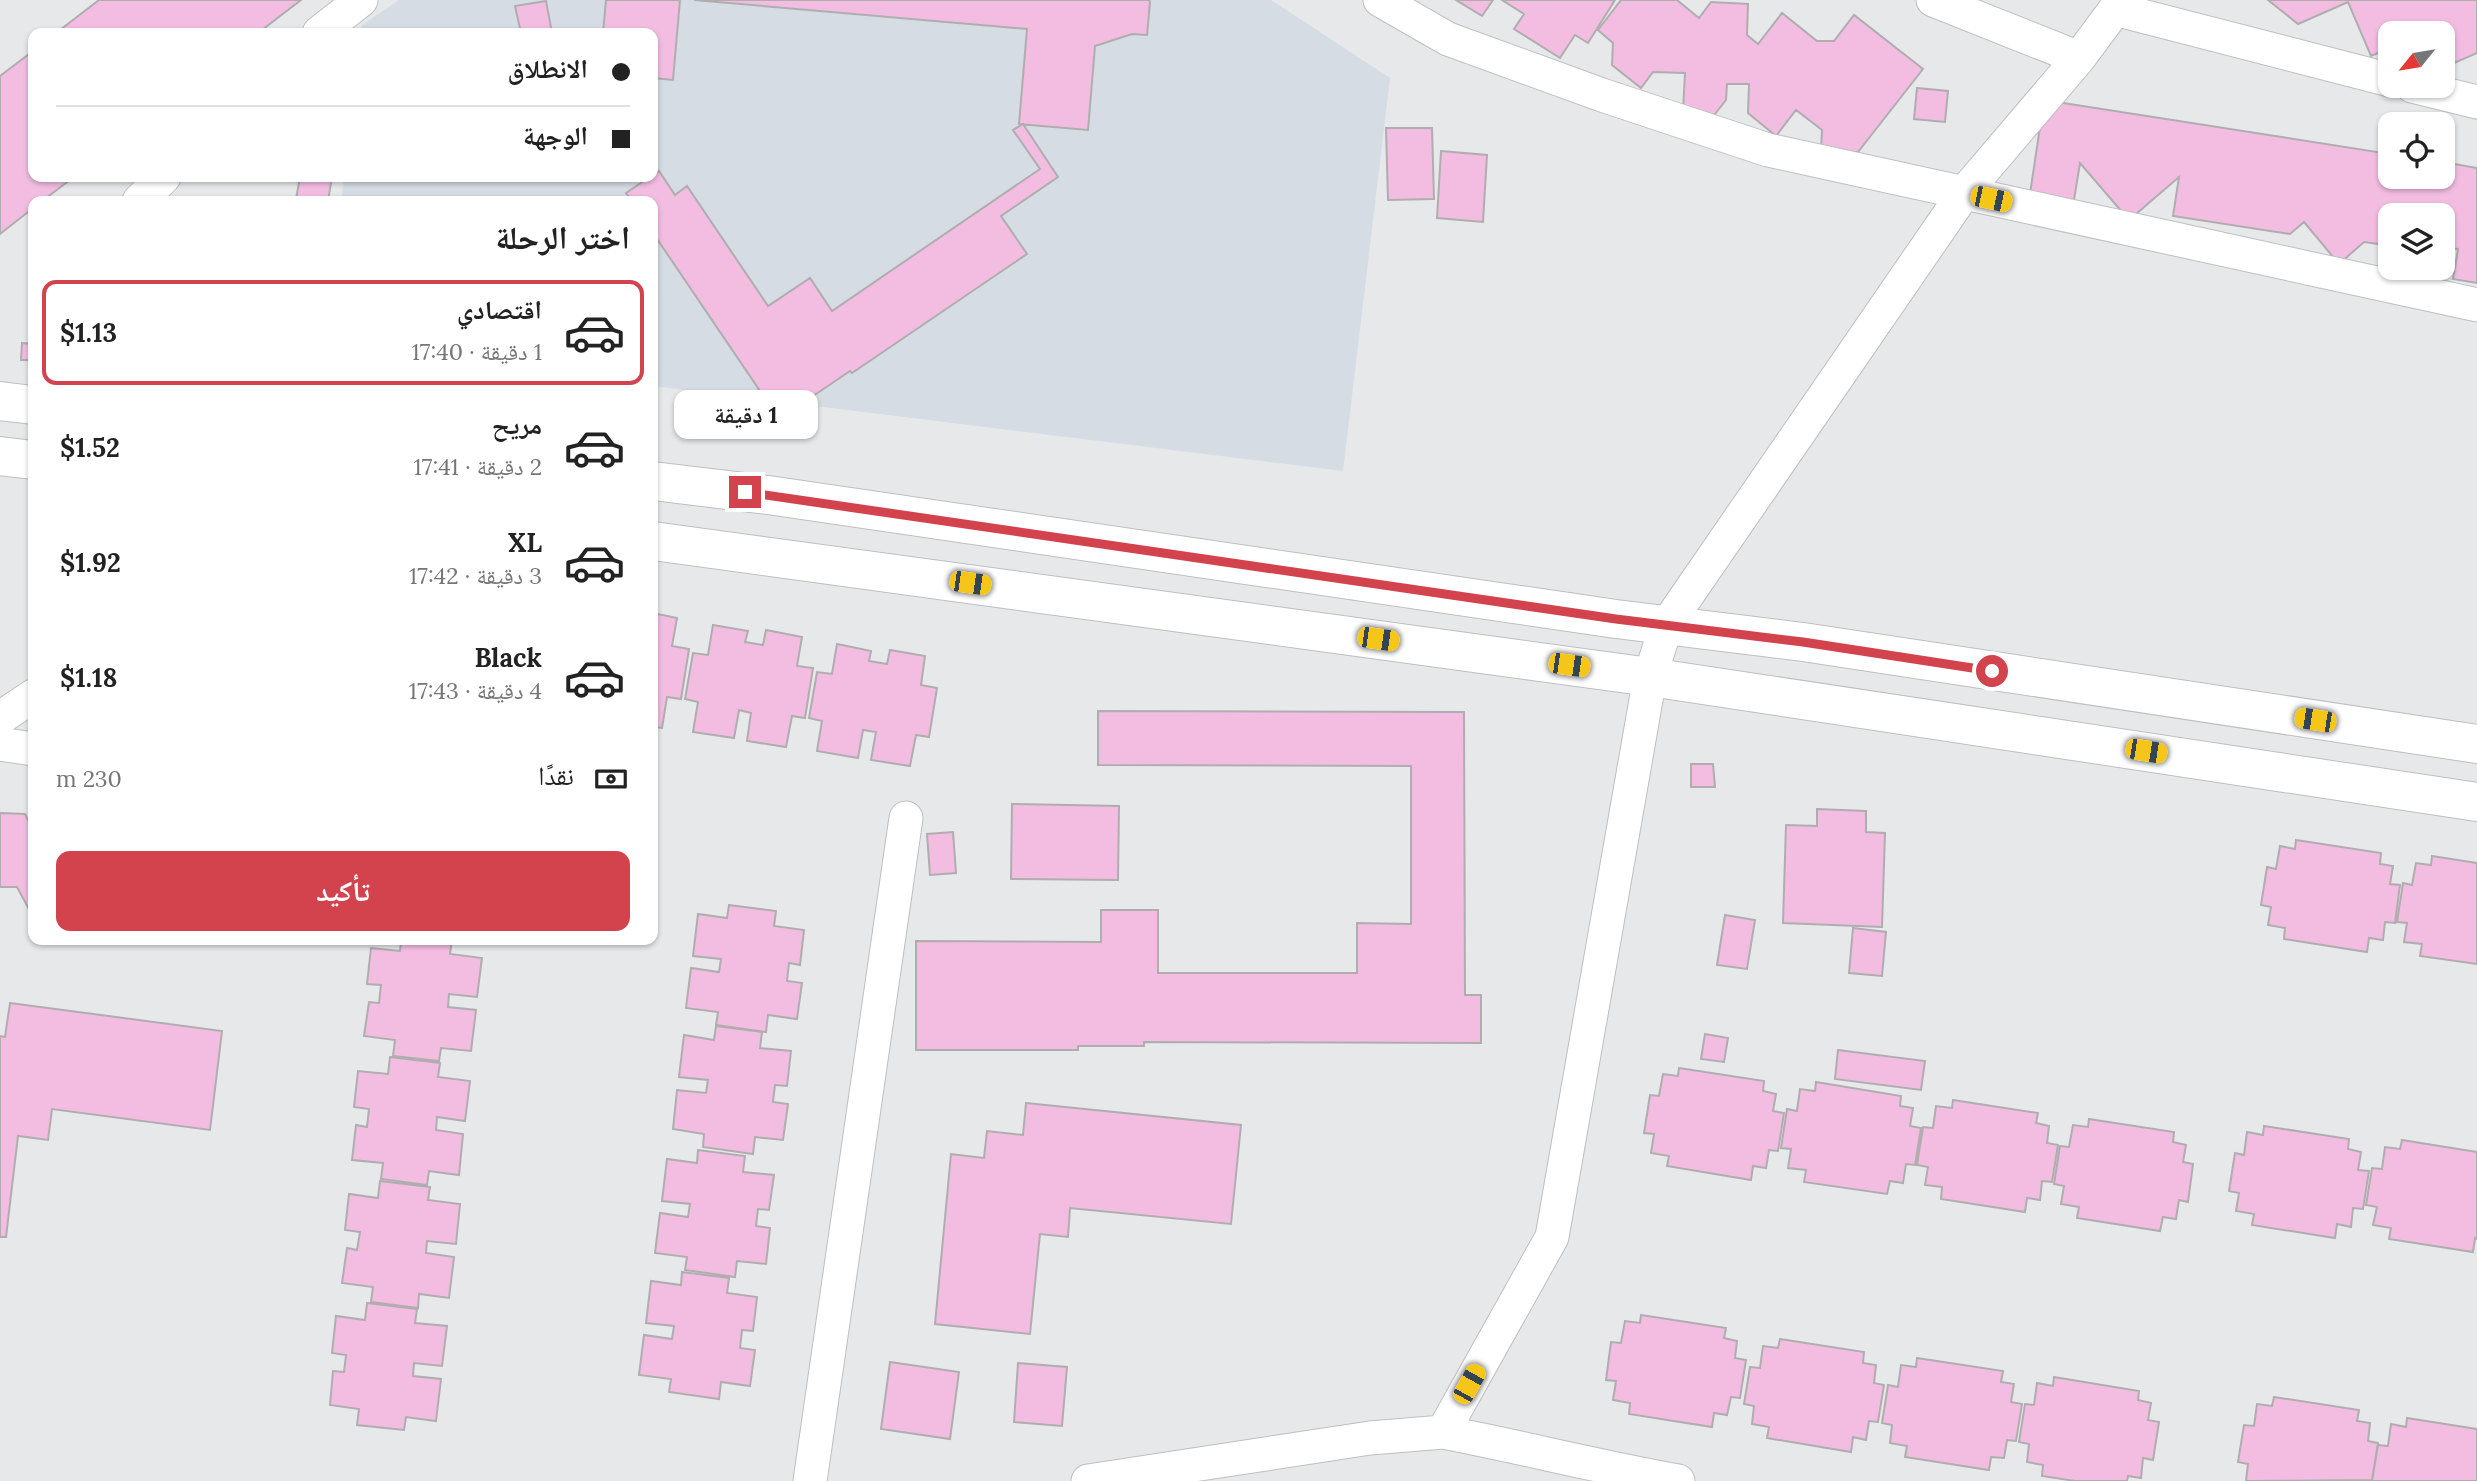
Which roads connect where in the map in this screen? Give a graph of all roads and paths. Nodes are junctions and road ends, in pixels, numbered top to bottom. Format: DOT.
graph roads {
  1 [pos="361,0"];
  2 [pos="1381,0"];
  3 [pos="1933,0"];
  4 [pos="2119,5"];
  5 [pos="325,28"];
  6 [pos="2079,58"];
  7 [pos="2378,77"];
  8 [pos="2455,97"];
  9 [pos="2477,102"];
  10 [pos="159,182"];
  11 [pos="1964,193"];
  12 [pos="144,196"];
  13 [pos="2477,305"];
  14 [pos="0,401"];
  15 [pos="28,404"];
  16 [pos="0,456"];
  17 [pos="28,459"];
  18 [pos="658,482"];
  19 [pos="658,542"];
  20 [pos="1666,626"];
  21 [pos="1650,677"];
  22 [pos="28,699"];
  23 [pos="0,718"];
  24 [pos="0,744"];
  25 [pos="2477,744"];
  26 [pos="28,748"];
  27 [pos="2477,802"];
  28 [pos="906,818"];
  29 [pos="1443,1432"];
  30 [pos="810,1481"];
  31 [pos="1087,1481"];
  32 [pos="1678,1481"];
  1 -- 5 [label="street"];
  2 -- 11 [label="street"];
  3 -- 6 [label="street"];
  4 -- 6 [label="street"];
  4 -- 7 [label="street"];
  6 -- 11 [label="street"];
  8 -- 9 [label="street"];
  10 -- 12 [label="street"];
  11 -- 13 [label="street"];
  11 -- 20 [label="street"];
  14 -- 15 [label="street"];
  16 -- 17 [label="street"];
  18 -- 20 [label="street"];
  19 -- 21 [label="street"];
  20 -- 21 [label="street"];
  20 -- 25 [label="street"];
  21 -- 27 [label="street"];
  21 -- 29 [label="street"];
  22 -- 23 [label="street"];
  24 -- 26 [label="street"];
  28 -- 30 [label="street"];
  29 -- 31 [label="street"];
  29 -- 32 [label="street"];
}
